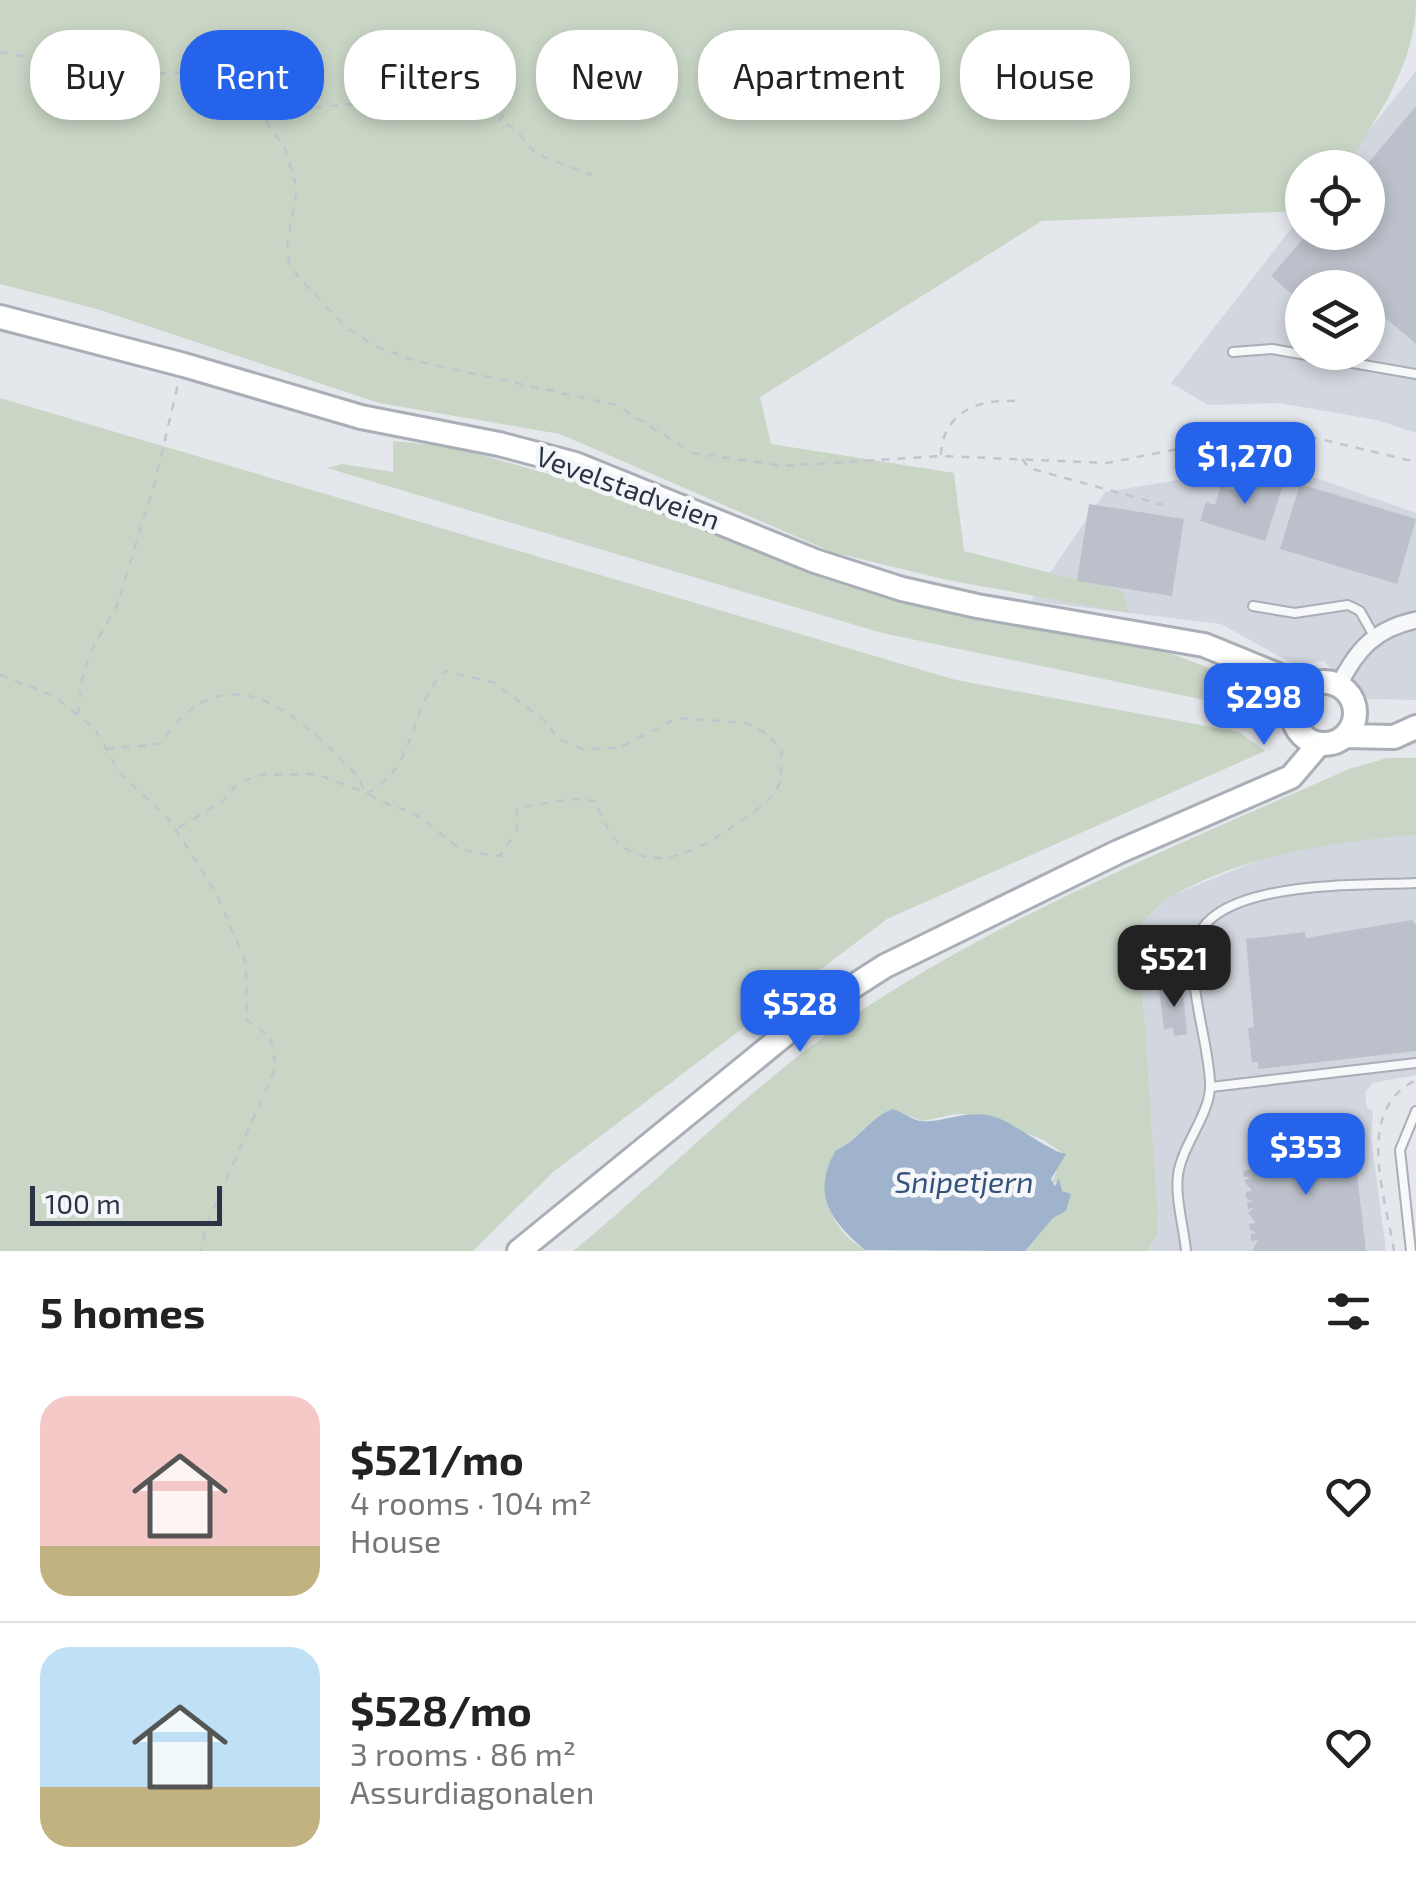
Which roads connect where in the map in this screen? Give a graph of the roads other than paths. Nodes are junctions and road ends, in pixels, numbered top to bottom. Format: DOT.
graph roads {
  1 [pos="0,317"];
  2 [pos="1233,352"];
  3 [pos="1416,374"];
  4 [pos="1252,606"];
  5 [pos="1416,620"];
  6 [pos="1374,636"];
  7 [pos="1251,665"];
  8 [pos="1339,685"];
  9 [pos="1307,687"];
  10 [pos="1355,710"];
  11 [pos="1296,721"];
  12 [pos="1416,726"];
  13 [pos="1346,736"];
  14 [pos="1319,744"];
  15 [pos="1270,785"];
  16 [pos="1416,883"];
  17 [pos="1416,1064"];
  18 [pos="1211,1087"];
  19 [pos="1416,1112"];
  20 [pos="519,1251"];
  21 [pos="1186,1251"];
  22 [pos="1411,1251"];
  1 -- 7 [label="main road, Vevelstadveien"];
  2 -- 3 [label="lane"];
  4 -- 6 [label="lane"];
  5 -- 6 [label="street"];
  6 -- 8 [label="street"];
  7 -- 9 [label="main road, Vevelstadveien"];
  7 -- 11 [label="main road, Vevelstadveien"];
  8 -- 9 [label="main road, Vevelstadveien"];
  8 -- 10 [label="main road"];
  9 -- 11 [label="main road"];
  10 -- 12 [label="main road"];
  10 -- 13 [label="main road"];
  11 -- 14 [label="main road, Vevelstadveien"];
  11 -- 15 [label="main road"];
  12 -- 13 [label="main road"];
  13 -- 14 [label="main road"];
  14 -- 15 [label="main road"];
  15 -- 20 [label="main road"];
  16 -- 18 [label="lane"];
  17 -- 18 [label="lane"];
  18 -- 21 [label="lane"];
  19 -- 22 [label="lane"];
}
